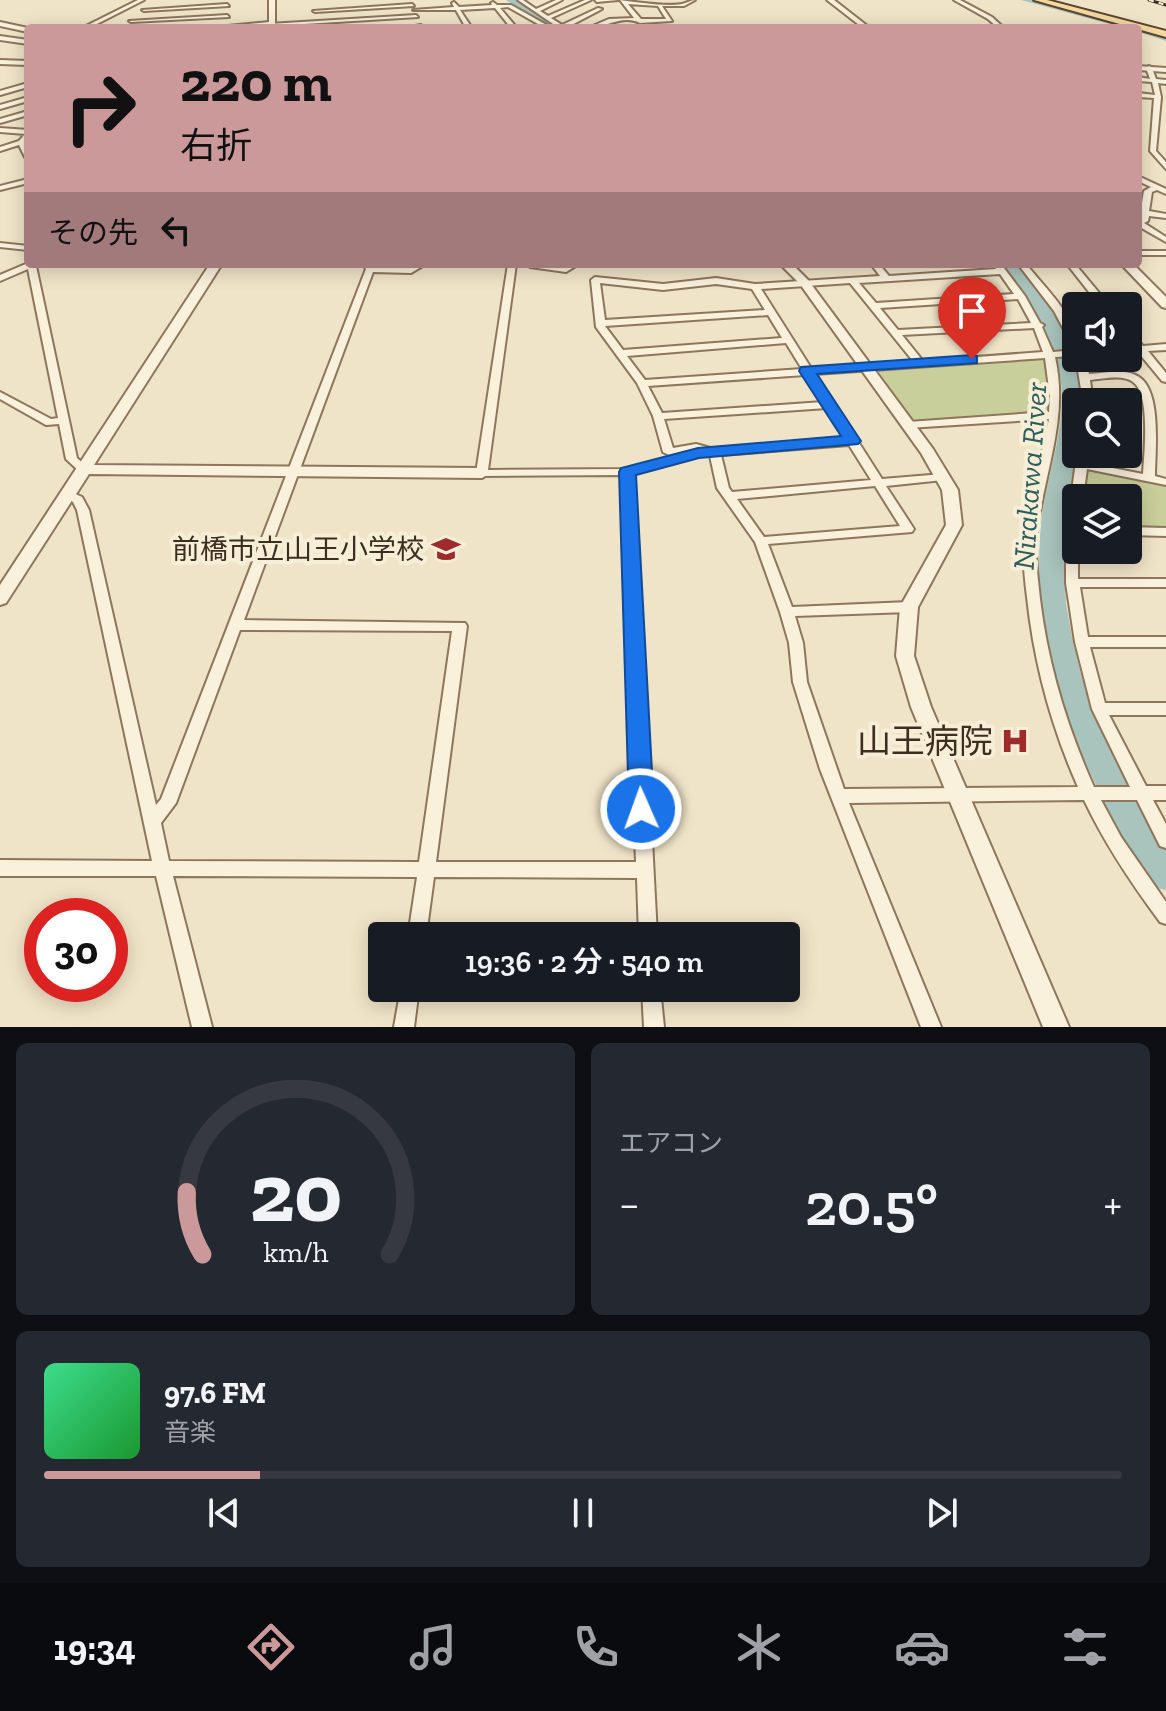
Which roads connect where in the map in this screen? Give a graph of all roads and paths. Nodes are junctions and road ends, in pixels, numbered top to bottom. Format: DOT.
graph roads {
  1 [pos="143,0"];
  2 [pos="272,0"];
  3 [pos="313,0"];
  4 [pos="452,0"];
  5 [pos="530,0"];
  6 [pos="560,0"];
  7 [pos="589,0"];
  8 [pos="680,0"];
  9 [pos="830,0"];
  10 [pos="956,0"];
  11 [pos="1038,0"];
  12 [pos="1048,0"];
  13 [pos="522,1"];
  14 [pos="596,1"];
  15 [pos="621,1"];
  16 [pos="692,1"];
  17 [pos="228,3"];
  18 [pos="493,3"];
  19 [pos="659,5"];
  20 [pos="413,8"];
  21 [pos="457,8"];
  22 [pos="600,9"];
  23 [pos="144,10"];
  24 [pos="315,11"];
  25 [pos="535,11"];
  26 [pos="227,16"];
  27 [pos="548,18"];
  28 [pos="609,20"];
  29 [pos="638,20"];
  30 [pos="131,21"];
  31 [pos="0,24"];
  32 [pos="93,24"];
  33 [pos="128,24"];
  34 [pos="226,24"];
  35 [pos="272,24"];
  36 [pos="318,24"];
  37 [pos="324,24"];
  38 [pos="467,24"];
  39 [pos="511,24"];
  40 [pos="542,24"];
  41 [pos="557,24"];
  42 [pos="568,24"];
  43 [pos="600,24"];
  44 [pos="610,24"];
  45 [pos="642,24"];
  46 [pos="862,24"];
  47 [pos="997,24"];
  48 [pos="1134,24"];
  49 [pos="1136,24"];
  50 [pos="1142,25"];
  51 [pos="1142,26"];
  52 [pos="24,29"];
  53 [pos="1166,32"];
  54 [pos="0,38"];
  55 [pos="24,41"];
  56 [pos="24,63"];
  57 [pos="0,64"];
  58 [pos="1142,68"];
  59 [pos="1149,68"];
  60 [pos="1166,70"];
  61 [pos="1142,79"];
  62 [pos="1157,81"];
  63 [pos="1166,82"];
  64 [pos="24,86"];
  65 [pos="0,93"];
  66 [pos="1142,95"];
  67 [pos="1158,97"];
  68 [pos="24,100"];
  69 [pos="0,107"];
  70 [pos="1162,110"];
  71 [pos="24,114"];
  72 [pos="0,121"];
  73 [pos="0,132"];
  74 [pos="24,132"];
  75 [pos="24,138"];
  76 [pos="21,142"];
  77 [pos="1153,143"];
  78 [pos="1166,145"];
  79 [pos="24,148"];
  80 [pos="0,149"];
  81 [pos="1166,167"];
  82 [pos="1142,180"];
  83 [pos="24,182"];
  84 [pos="0,188"];
  85 [pos="1162,190"];
  86 [pos="1146,213"];
  87 [pos="1166,216"];
  88 [pos="1142,222"];
  89 [pos="1142,225"];
  90 [pos="1166,240"];
  91 [pos="0,245"];
  92 [pos="24,248"];
  93 [pos="1142,253"];
  94 [pos="1166,253"];
  95 [pos="25,268"];
  96 [pos="34,268"];
  97 [pos="213,268"];
  98 [pos="367,268"];
  99 [pos="390,268"];
  100 [pos="415,268"];
  101 [pos="511,268"];
  102 [pos="790,268"];
  103 [pos="878,268"];
  104 [pos="989,268"];
  105 [pos="1000,268"];
  106 [pos="1025,268"];
  107 [pos="1074,268"];
  108 [pos="1131,268"];
  109 [pos="0,278"];
  110 [pos="886,278"];
  111 [pos="852,280"];
  112 [pos="804,282"];
  113 [pos="755,287"];
  114 [pos="1094,292"];
  115 [pos="1021,296"];
  116 [pos="1166,304"];
  117 [pos="874,306"];
  118 [pos="770,312"];
  119 [pos="1062,319"];
  120 [pos="602,323"];
  121 [pos="1039,325"];
  122 [pos="895,333"];
  123 [pos="788,340"];
  124 [pos="1166,347"];
  125 [pos="1142,349"];
  126 [pos="1142,350"];
  127 [pos="622,353"];
  128 [pos="1062,353"];
  129 [pos="1054,354"];
  130 [pos="920,363"];
  131 [pos="865,366"];
  132 [pos="807,371"];
  133 [pos="1084,372"];
  134 [pos="1086,377"];
  135 [pos="1166,379"];
  136 [pos="642,383"];
  137 [pos="1087,388"];
  138 [pos="0,395"];
  139 [pos="831,405"];
  140 [pos="1054,415"];
  141 [pos="658,416"];
  142 [pos="62,420"];
  143 [pos="908,425"];
  144 [pos="852,441"];
  145 [pos="715,453"];
  146 [pos="1112,468"];
  147 [pos="83,469"];
  148 [pos="292,471"];
  149 [pos="627,472"];
  150 [pos="482,473"];
  151 [pos="943,477"];
  152 [pos="1149,478"];
  153 [pos="879,482"];
  154 [pos="1166,482"];
  155 [pos="67,494"];
  156 [pos="728,496"];
  157 [pos="1142,531"];
  158 [pos="1166,532"];
  159 [pos="761,541"];
  160 [pos="1073,564"];
  161 [pos="1072,583"];
  162 [pos="1166,583"];
  163 [pos="0,599"];
  164 [pos="909,607"];
  165 [pos="787,612"];
  166 [pos="234,625"];
  167 [pos="1082,642"];
  168 [pos="1166,642"];
  169 [pos="1099,709"];
  170 [pos="1166,709"];
  171 [pos="1095,793"];
  172 [pos="1138,793"];
  173 [pos="1166,793"];
  174 [pos="957,795"];
  175 [pos="839,796"];
  176 [pos="153,820"];
  177 [pos="1166,841"];
  178 [pos="162,866"];
  179 [pos="0,868"];
  180 [pos="427,870"];
  181 [pos="644,870"];
  182 [pos="1166,916"];
  183 [pos="419,922"];
  184 [pos="647,922"];
  185 [pos="408,1002"];
  186 [pos="652,1002"];
  187 [pos="202,1027"];
  188 [pos="404,1027"];
  189 [pos="654,1027"];
  190 [pos="931,1027"];
  191 [pos="1056,1027"];
  1 -- 23 [label="street"];
  1 -- 32 [label="street"];
  2 -- 35 [label="street"];
  3 -- 24 [label="street"];
  4 -- 21 [label="street"];
  5 -- 13 [label="street"];
  6 -- 25 [label="street"];
  7 -- 27 [label="street"];
  8 -- 16 [label="street"];
  9 -- 46 [label="street"];
  10 -- 47 [label="street"];
  11 -- 48 [label="main road"];
  12 -- 49 [label="main road"];
  13 -- 25 [label="street"];
  14 -- 15 [label="street"];
  14 -- 22 [label="street"];
  15 -- 19 [label="street"];
  15 -- 29 [label="street"];
  16 -- 19 [label="street"];
  17 -- 23 [label="street"];
  17 -- 26 [label="street"];
  18 -- 21 [label="street"];
  18 -- 39 [label="street"];
  18 -- 40 [label="street"];
  19 -- 29 [label="street"];
  20 -- 21 [label="street"];
  20 -- 24 [label="street"];
  20 -- 37 [label="street"];
  21 -- 38 [label="street"];
  22 -- 28 [label="street"];
  22 -- 42 [label="street"];
  23 -- 30 [label="street"];
  24 -- 36 [label="street"];
  25 -- 27 [label="street"];
  26 -- 30 [label="street"];
  26 -- 34 [label="street"];
  27 -- 41 [label="street"];
  28 -- 29 [label="street"];
  28 -- 43 [label="street"];
  28 -- 44 [label="street"];
  29 -- 45 [label="street"];
  30 -- 33 [label="street"];
  31 -- 52 [label="street"];
  50 -- 53 [label="main road"];
  51 -- 53 [label="main road"];
  54 -- 55 [label="street"];
  56 -- 57 [label="street"];
  58 -- 59 [label="street"];
  59 -- 60 [label="street"];
  59 -- 62 [label="street"];
  61 -- 62 [label="street"];
  62 -- 63 [label="street"];
  62 -- 67 [label="street"];
  64 -- 65 [label="street"];
  66 -- 67 [label="street"];
  67 -- 70 [label="street"];
  68 -- 69 [label="street"];
  70 -- 77 [label="street"];
  71 -- 72 [label="street"];
  73 -- 74 [label="street"];
  75 -- 76 [label="street"];
  76 -- 79 [label="street"];
  76 -- 80 [label="street"];
  77 -- 78 [label="street"];
  77 -- 81 [label="street"];
  82 -- 85 [label="street"];
  83 -- 84 [label="street"];
  85 -- 86 [label="street"];
  86 -- 87 [label="street"];
  86 -- 88 [label="street"];
  89 -- 90 [label="street"];
  91 -- 92 [label="street"];
  93 -- 94 [label="street"];
  95 -- 109 [label="street"];
  96 -- 142 [label="street"];
  97 -- 147 [label="street"];
  98 -- 148 [label="street"];
  99 -- 100 [label="street"];
  101 -- 150 [label="street"];
  102 -- 112 [label="street"];
  103 -- 110 [label="street"];
  104 -- 110 [label="street"];
  105 -- 115 [label="street"];
  106 -- 119 [label="street"];
  107 -- 114 [label="street"];
  108 -- 116 [label="street"];
  110 -- 111 [label="street"];
  111 -- 112 [label="street"];
  111 -- 117 [label="street"];
  112 -- 113 [label="street"];
  112 -- 131 [label="street"];
  113 -- 118 [label="street"];
  113 -- 120 [label="street"];
  115 -- 117 [label="street"];
  115 -- 121 [label="street"];
  117 -- 122 [label="street"];
  118 -- 120 [label="street"];
  118 -- 123 [label="street"];
  120 -- 127 [label="street"];
  121 -- 122 [label="street"];
  121 -- 129 [label="street"];
  122 -- 130 [label="street"];
  123 -- 127 [label="street"];
  123 -- 132 [label="street"];
  124 -- 125 [label="street"];
  126 -- 135 [label="street"];
  127 -- 136 [label="street"];
  128 -- 129 [label="street"];
  129 -- 130 [label="street"];
  129 -- 140 [label="street"];
  130 -- 131 [label="street"];
  131 -- 132 [label="street"];
  131 -- 143 [label="street"];
  132 -- 136 [label="street"];
  132 -- 139 [label="street"];
  133 -- 134 [label="street"];
  134 -- 137 [label="street"];
  134 -- 152 [label="street"];
  136 -- 141 [label="street"];
  138 -- 142 [label="street"];
  139 -- 141 [label="street"];
  139 -- 144 [label="street"];
  140 -- 143 [label="street"];
  140 -- 171 [label="street"];
  141 -- 145 [label="street"];
  142 -- 147 [label="street"];
  143 -- 151 [label="street"];
  144 -- 145 [label="street"];
  144 -- 153 [label="street"];
  145 -- 149 [label="street"];
  145 -- 156 [label="street"];
  146 -- 152 [label="street"];
  147 -- 148 [label="street"];
  147 -- 155 [label="street"];
  148 -- 150 [label="street"];
  148 -- 166 [label="street"];
  149 -- 150 [label="street"];
  149 -- 181 [label="street"];
  151 -- 153 [label="street"];
  151 -- 164 [label="street"];
  152 -- 154 [label="street"];
  153 -- 156 [label="street"];
  153 -- 159 [label="street"];
  155 -- 163 [label="street"];
  155 -- 176 [label="street"];
  156 -- 159 [label="street"];
  157 -- 158 [label="street"];
  159 -- 165 [label="street"];
  160 -- 161 [label="street"];
  161 -- 162 [label="street"];
  161 -- 167 [label="street"];
  164 -- 165 [label="street"];
  164 -- 174 [label="street"];
  165 -- 175 [label="street"];
  166 -- 176 [label="street"];
  166 -- 180 [label="street"];
  167 -- 168 [label="street"];
  167 -- 169 [label="street"];
  169 -- 170 [label="street"];
  169 -- 172 [label="street"];
  171 -- 172 [label="street"];
  171 -- 174 [label="street"];
  171 -- 182 [label="street"];
  172 -- 173 [label="street"];
  172 -- 177 [label="street"];
  174 -- 175 [label="street"];
  174 -- 191 [label="street"];
  175 -- 190 [label="street"];
  176 -- 178 [label="street"];
  178 -- 179 [label="street"];
  178 -- 180 [label="street"];
  178 -- 187 [label="street"];
  180 -- 181 [label="street"];
  180 -- 183 [label="street"];
  181 -- 184 [label="street"];
  185 -- 188 [label="street"];
  186 -- 189 [label="street"];
}
